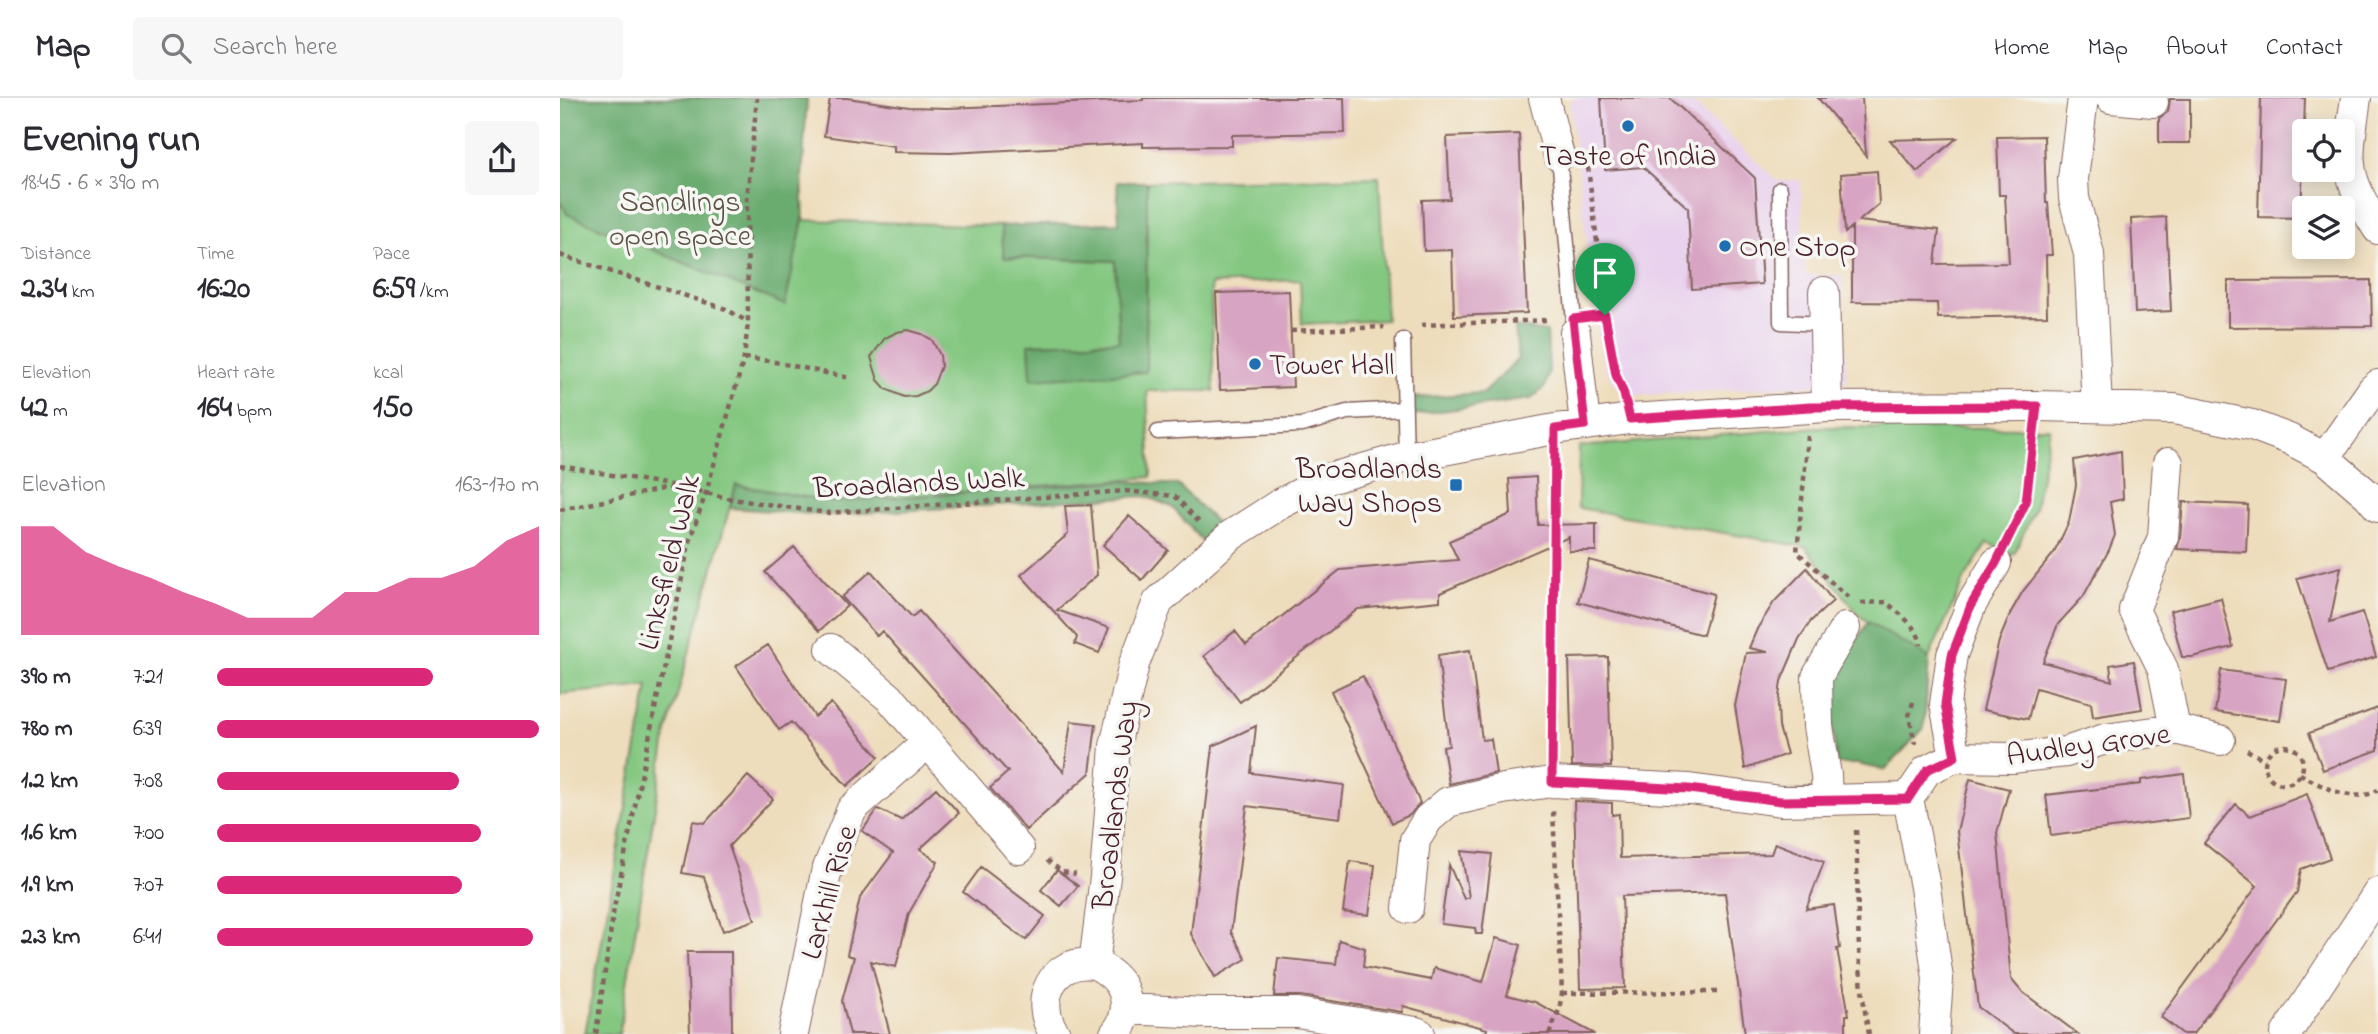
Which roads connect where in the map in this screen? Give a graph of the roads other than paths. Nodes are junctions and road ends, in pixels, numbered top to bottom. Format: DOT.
graph roads {
  1 [pos="1544,98"];
  2 [pos="2083,98"];
  3 [pos="2111,98"];
  4 [pos="2356,98"];
  5 [pos="2153,102"];
  6 [pos="1573,155"];
  7 [pos="1780,189"];
  8 [pos="2378,229"];
  9 [pos="1824,292"];
  10 [pos="1824,324"];
  11 [pos="1574,326"];
  12 [pos="1402,340"];
  13 [pos="2378,385"];
  14 [pos="1818,407"];
  15 [pos="2097,407"];
  16 [pos="1404,409"];
  17 [pos="1585,425"];
  18 [pos="1158,432"];
  19 [pos="1406,457"];
  20 [pos="2325,458"];
  21 [pos="2168,463"];
  22 [pos="2378,507"];
  23 [pos="1996,563"];
  24 [pos="1845,628"];
  25 [pos="831,649"];
  26 [pos="2175,729"];
  27 [pos="2220,740"];
  28 [pos="929,742"];
  29 [pos="1955,757"];
  30 [pos="1841,799"];
  31 [pos="1908,799"];
  32 [pos="1019,849"];
  33 [pos="2378,893"];
  34 [pos="1408,908"];
  35 [pos="1094,964"];
  36 [pos="1121,1022"];
  37 [pos="793,1034"];
  38 [pos="1055,1034"];
  39 [pos="1420,1034"];
  40 [pos="1934,1034"];
  41 [pos="2286,1034"];
  1 -- 6 [label="street"];
  2 -- 15 [label="street"];
  3 -- 5 [label="street"];
  4 -- 8 [label="street"];
  6 -- 11 [label="lane"];
  7 -- 10 [label="lane"];
  9 -- 10 [label="street"];
  10 -- 14 [label="street"];
  11 -- 17 [label="street"];
  12 -- 16 [label="lane"];
  13 -- 20 [label="street"];
  14 -- 15 [label="street, Broadlands Way"];
  14 -- 17 [label="street, Broadlands Way"];
  15 -- 20 [label="street, Broadlands Way"];
  16 -- 18 [label="lane"];
  16 -- 19 [label="lane"];
  17 -- 19 [label="street, Broadlands Way"];
  19 -- 35 [label="street, Broadlands Way"];
  20 -- 22 [label="street, Broadlands Way"];
  21 -- 26 [label="street"];
  23 -- 29 [label="street"];
  24 -- 30 [label="street"];
  25 -- 28 [label="street"];
  26 -- 27 [label="street, Audley Grove"];
  26 -- 29 [label="street, Audley Grove"];
  28 -- 32 [label="street"];
  28 -- 37 [label="street, Larkhill Rise"];
  29 -- 31 [label="street, Audley Grove"];
  30 -- 31 [label="street"];
  30 -- 34 [label="street"];
  31 -- 40 [label="street"];
  33 -- 41 [label="street"];
  35 -- 36 [label="street"];
  35 -- 38 [label="street"];
  36 -- 39 [label="street"];
}
